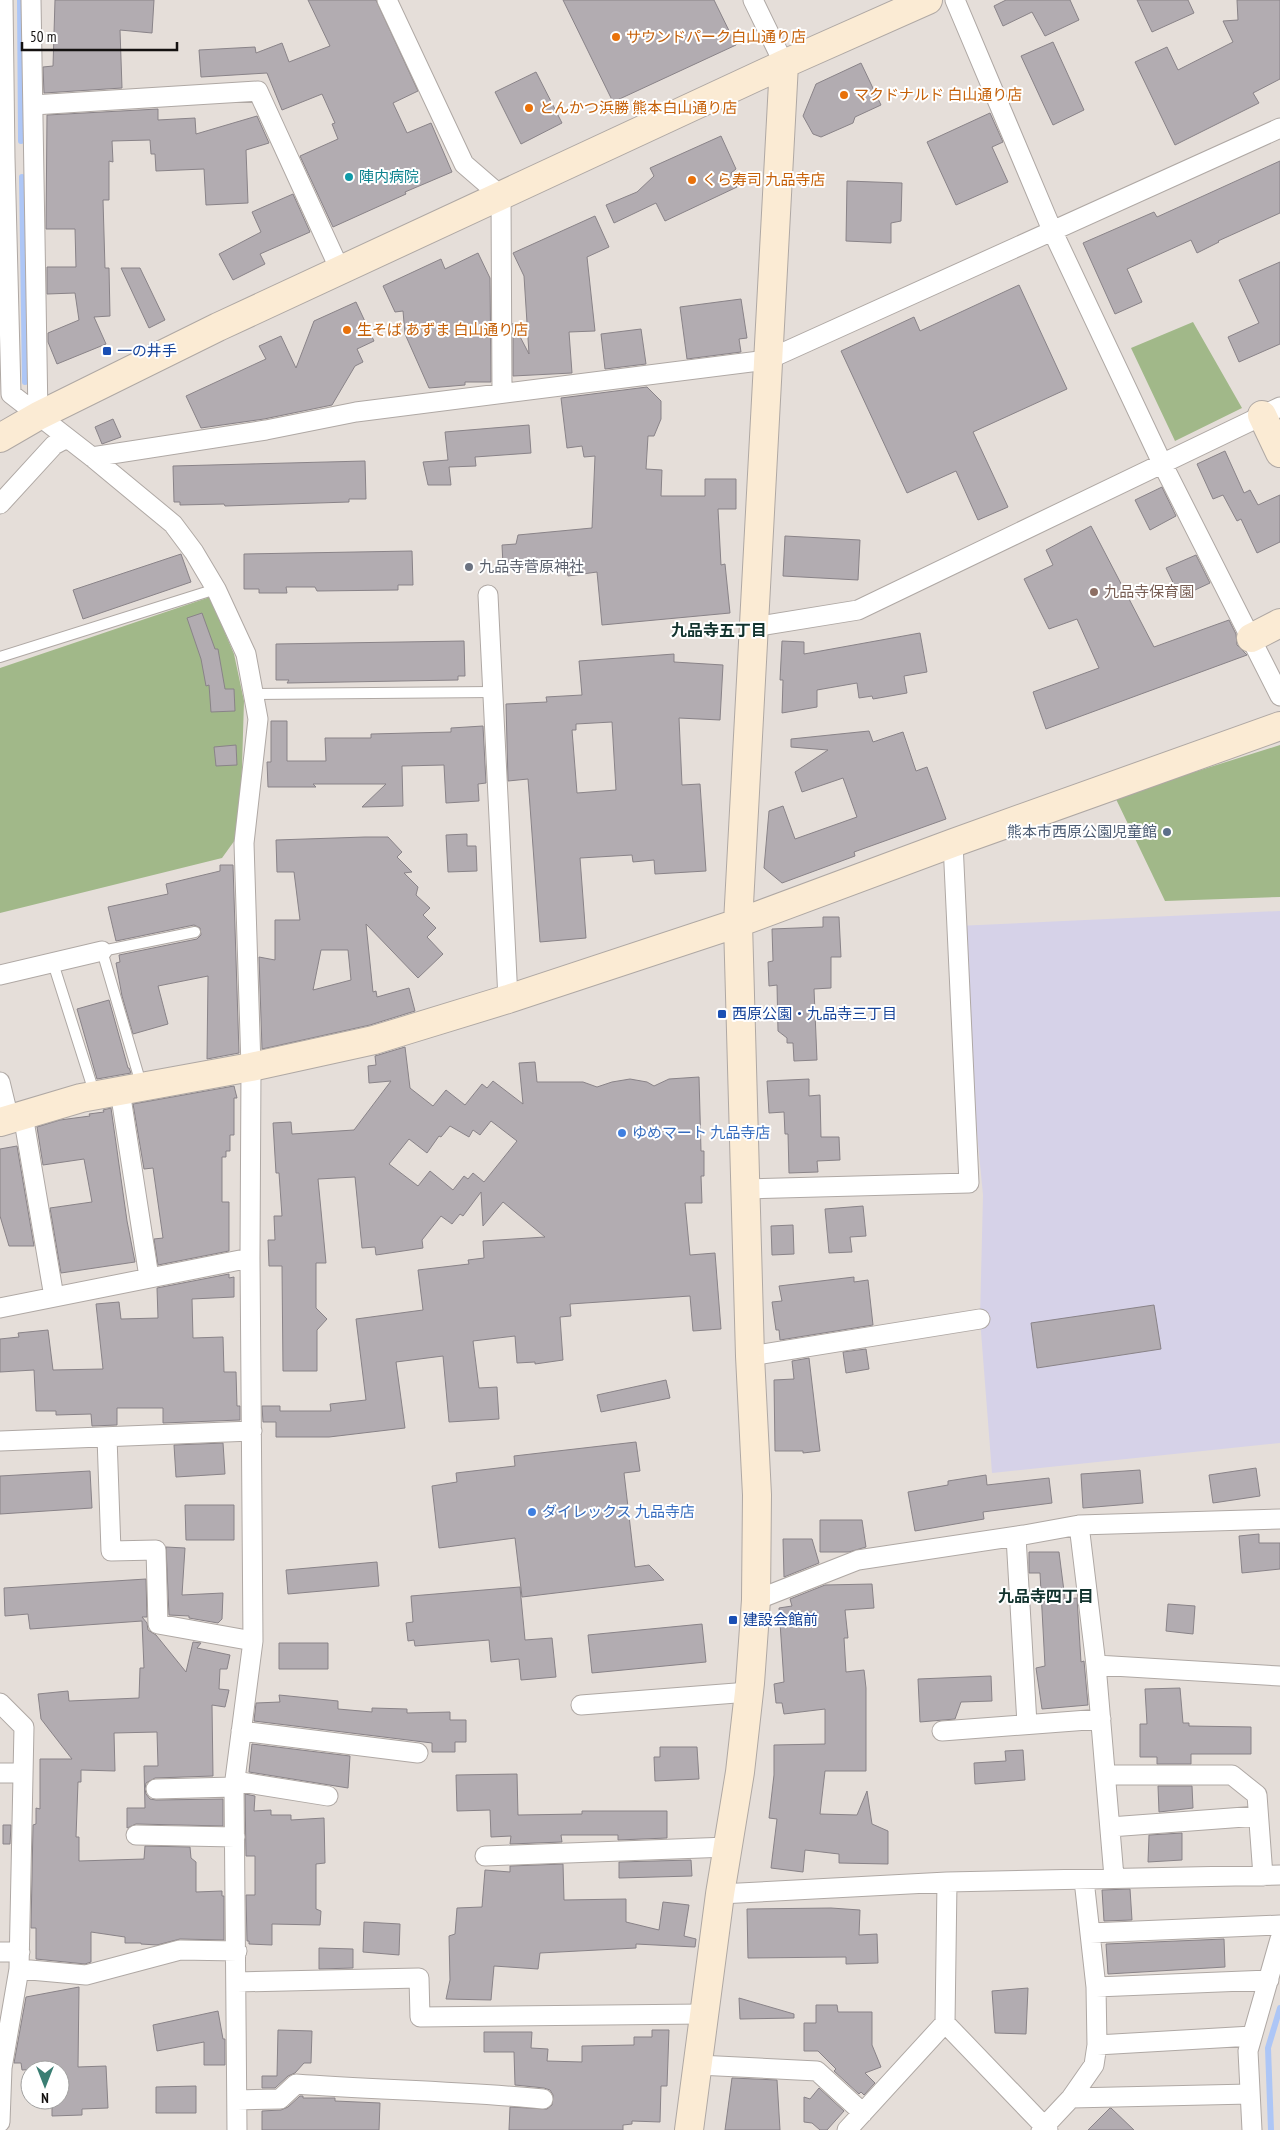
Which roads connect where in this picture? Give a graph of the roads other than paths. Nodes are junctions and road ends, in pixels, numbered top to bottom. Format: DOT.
graph roads {
  1 [pos="3,0"];
  2 [pos="31,0"];
  3 [pos="387,0"];
  4 [pos="753,0"];
  5 [pos="928,0"];
  6 [pos="955,0"];
  7 [pos="784,64"];
  8 [pos="33,105"];
  9 [pos="1280,128"];
  10 [pos="34,156"];
  11 [pos="2,159"];
  12 [pos="501,196"];
  13 [pos="1052,230"];
  14 [pos="340,270"];
  15 [pos="767,360"];
  16 [pos="502,394"];
  17 [pos="1271,411"];
  18 [pos="38,416"];
  19 [pos="0,438"];
  20 [pos="67,438"];
  21 [pos="1280,453"];
  22 [pos="92,457"];
  23 [pos="1162,464"];
  24 [pos="0,504"];
  25 [pos="216,589"];
  26 [pos="488,596"];
  27 [pos="1280,623"];
  28 [pos="754,627"];
  29 [pos="1250,638"];
  30 [pos="0,657"];
  31 [pos="493,692"];
  32 [pos="253,694"];
  33 [pos="1280,696"];
  34 [pos="1280,726"];
  35 [pos="953,843"];
  36 [pos="738,923"];
  37 [pos="195,932"];
  38 [pos="102,951"];
  39 [pos="53,963"];
  40 [pos="0,975"];
  41 [pos="508,999"];
  42 [pos="251,1067"];
  43 [pos="0,1082"];
  44 [pos="119,1091"];
  45 [pos="11,1119"];
  46 [pos="746,1189"];
  47 [pos="250,1258"];
  48 [pos="149,1277"];
  49 [pos="54,1297"];
  50 [pos="0,1308"];
  51 [pos="980,1319"];
  52 [pos="750,1356"];
  53 [pos="252,1431"];
  54 [pos="107,1436"];
  55 [pos="0,1441"];
  56 [pos="1280,1518"];
  57 [pos="1079,1525"];
  58 [pos="1016,1536"];
  59 [pos="756,1600"];
  60 [pos="253,1641"];
  61 [pos="1096,1665"];
  62 [pos="1280,1676"];
  63 [pos="749,1692"];
  64 [pos="0,1703"];
  65 [pos="581,1705"];
  66 [pos="1101,1719"];
  67 [pos="1027,1724"];
  68 [pos="241,1731"];
  69 [pos="942,1731"];
  70 [pos="418,1753"];
  71 [pos="0,1773"];
  72 [pos="23,1773"];
  73 [pos="1106,1775"];
  74 [pos="235,1784"];
  75 [pos="156,1789"];
  76 [pos="328,1796"];
  77 [pos="1258,1816"];
  78 [pos="1110,1827"];
  79 [pos="136,1835"];
  80 [pos="235,1838"];
  81 [pos="728,1847"];
  82 [pos="485,1856"];
  83 [pos="1271,1876"];
  84 [pos="1114,1877"];
  85 [pos="1084,1880"];
  86 [pos="947,1882"];
  87 [pos="720,1894"];
  88 [pos="1280,1925"];
  89 [pos="1090,1933"];
  90 [pos="1280,1939"];
  91 [pos="237,1951"];
  92 [pos="0,1952"];
  93 [pos="19,1960"];
  94 [pos="1269,1980"];
  95 [pos="237,1982"];
  96 [pos="1096,1987"];
  97 [pos="704,2014"];
  98 [pos="945,2023"];
  99 [pos="1252,2036"];
  100 [pos="1097,2045"];
  101 [pos="698,2065"];
  102 [pos="1250,2094"];
  103 [pos="1071,2098"];
  104 [pos="543,2099"];
  105 [pos="237,2100"];
  106 [pos="863,2113"];
  107 [pos="0,2122"];
  108 [pos="1045,2129"];
  109 [pos="237,2130"];
  110 [pos="689,2130"];
  111 [pos="847,2130"];
  112 [pos="1252,2130"];
  1 -- 11 [label="street"];
  2 -- 8 [label="street"];
  3 -- 12 [label="street"];
  4 -- 7 [label="street"];
  5 -- 7 [label="street"];
  6 -- 13 [label="street"];
  7 -- 12 [label="street"];
  7 -- 15 [label="street"];
  8 -- 10 [label="street"];
  8 -- 14 [label="street"];
  9 -- 13 [label="street"];
  10 -- 11 [label="street"];
  10 -- 18 [label="street"];
  11 -- 18 [label="street"];
  12 -- 14 [label="street"];
  12 -- 16 [label="street"];
  13 -- 15 [label="street"];
  13 -- 23 [label="street"];
  14 -- 18 [label="street"];
  15 -- 16 [label="street"];
  15 -- 28 [label="street"];
  16 -- 22 [label="street"];
  17 -- 21 [label="street"];
  17 -- 23 [label="street"];
  18 -- 19 [label="street"];
  18 -- 20 [label="street"];
  20 -- 22 [label="street"];
  20 -- 24 [label="street"];
  22 -- 25 [label="street"];
  23 -- 28 [label="street"];
  23 -- 29 [label="street"];
  25 -- 30 [label="lane"];
  25 -- 32 [label="street"];
  26 -- 31 [label="street"];
  27 -- 29 [label="street"];
  28 -- 36 [label="street"];
  29 -- 33 [label="street"];
  31 -- 32 [label="lane"];
  31 -- 41 [label="street"];
  32 -- 42 [label="street"];
  34 -- 35 [label="street"];
  35 -- 36 [label="street"];
  35 -- 46 [label="street"];
  36 -- 41 [label="street"];
  36 -- 46 [label="street"];
  37 -- 38 [label="lane"];
  38 -- 39 [label="street"];
  38 -- 44 [label="lane"];
  39 -- 40 [label="street"];
  39 -- 44 [label="lane"];
  41 -- 42 [label="street"];
  42 -- 44 [label="street"];
  42 -- 47 [label="street"];
  43 -- 45 [label="street"];
  44 -- 45 [label="street"];
  44 -- 48 [label="street"];
  45 -- 49 [label="street"];
  46 -- 52 [label="street"];
  47 -- 48 [label="street"];
  47 -- 53 [label="street"];
  48 -- 49 [label="street"];
  49 -- 50 [label="street"];
  51 -- 52 [label="street"];
  52 -- 59 [label="street"];
  53 -- 54 [label="street"];
  53 -- 60 [label="street"];
  54 -- 55 [label="street"];
  54 -- 60 [label="street"];
  56 -- 57 [label="street"];
  57 -- 58 [label="street"];
  57 -- 61 [label="street"];
  58 -- 59 [label="street"];
  58 -- 67 [label="street"];
  59 -- 63 [label="street"];
  60 -- 68 [label="street"];
  61 -- 62 [label="street"];
  61 -- 66 [label="street"];
  63 -- 65 [label="street"];
  63 -- 81 [label="street"];
  64 -- 72 [label="street"];
  66 -- 67 [label="street"];
  66 -- 73 [label="street"];
  67 -- 69 [label="street"];
  68 -- 70 [label="street"];
  68 -- 74 [label="street"];
  71 -- 72 [label="street"];
  72 -- 93 [label="street"];
  73 -- 77 [label="street"];
  73 -- 78 [label="street"];
  74 -- 75 [label="street"];
  74 -- 76 [label="street"];
  74 -- 80 [label="street"];
  77 -- 78 [label="street"];
  77 -- 83 [label="street"];
  78 -- 84 [label="street"];
  79 -- 80 [label="street"];
  80 -- 91 [label="street"];
  81 -- 82 [label="street"];
  81 -- 87 [label="street"];
  83 -- 84 [label="street"];
  84 -- 85 [label="street"];
  85 -- 86 [label="street"];
  85 -- 89 [label="street"];
  86 -- 87 [label="street"];
  86 -- 98 [label="street"];
  87 -- 97 [label="street"];
  88 -- 89 [label="street"];
  89 -- 96 [label="street"];
  90 -- 94 [label="street"];
  91 -- 93 [label="street"];
  91 -- 95 [label="street"];
  92 -- 93 [label="street"];
  93 -- 107 [label="street"];
  94 -- 96 [label="street"];
  94 -- 99 [label="street"];
  95 -- 97 [label="street"];
  95 -- 105 [label="street"];
  96 -- 100 [label="street"];
  97 -- 101 [label="street"];
  98 -- 106 [label="street"];
  98 -- 108 [label="street"];
  99 -- 100 [label="street"];
  99 -- 102 [label="street"];
  100 -- 103 [label="street"];
  101 -- 106 [label="street"];
  101 -- 110 [label="street"];
  102 -- 103 [label="street"];
  102 -- 112 [label="street"];
  103 -- 108 [label="street"];
  104 -- 105 [label="street"];
  105 -- 109 [label="street"];
  106 -- 111 [label="street"];
}
